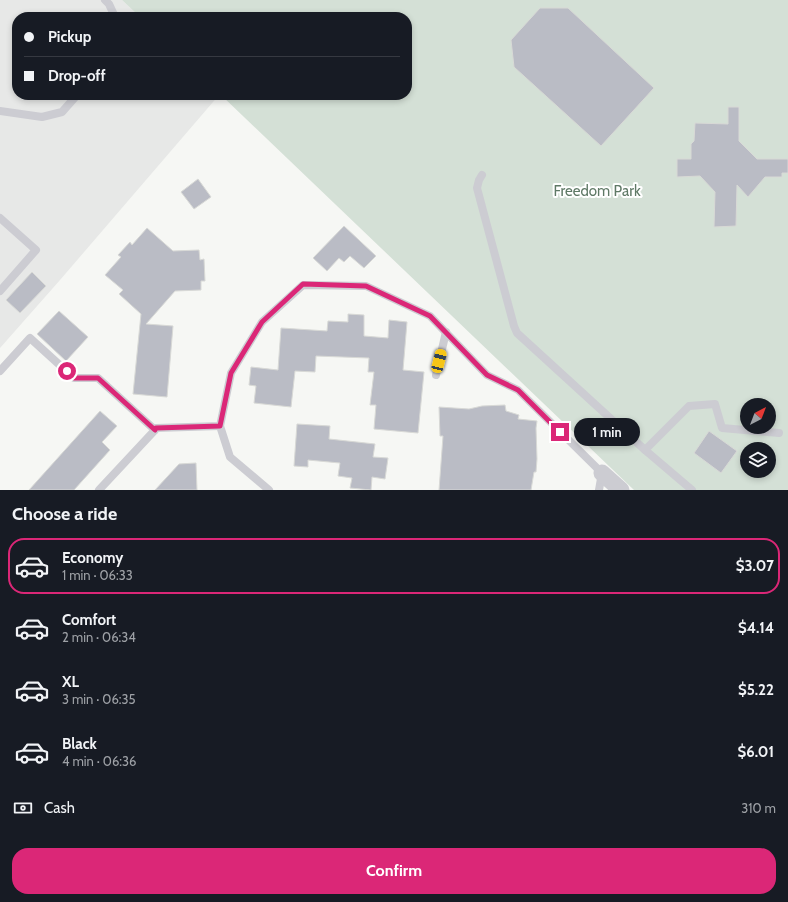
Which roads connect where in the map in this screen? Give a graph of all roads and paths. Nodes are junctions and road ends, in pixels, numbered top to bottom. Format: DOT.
graph roads {
  1 [pos="105,0"];
  2 [pos="113,12"];
  3 [pos="73,100"];
  4 [pos="0,111"];
  5 [pos="482,175"];
  6 [pos="0,218"];
  7 [pos="0,291"];
  8 [pos="446,332"];
  9 [pos="0,371"];
  10 [pos="436,375"];
  11 [pos="220,426"];
  12 [pos="155,430"];
  13 [pos="779,433"];
  14 [pos="645,450"];
  15 [pos="602,473"];
  16 [pos="99,490"];
  17 [pos="269,490"];
  18 [pos="599,490"];
  19 [pos="621,490"];
  20 [pos="692,490"];
  1 -- 2 [label="lane"];
  3 -- 4 [label="lane"];
  5 -- 14 [label="lane"];
  6 -- 7 [label="lane"];
  8 -- 10 [label="lane"];
  8 -- 11 [label="lane"];
  8 -- 15 [label="lane"];
  9 -- 12 [label="lane"];
  11 -- 12 [label="lane"];
  11 -- 17 [label="lane"];
  12 -- 16 [label="lane"];
  13 -- 14 [label="lane"];
  14 -- 20 [label="lane"];
  15 -- 18 [label="lane"];
  15 -- 19 [label="street"];
}
